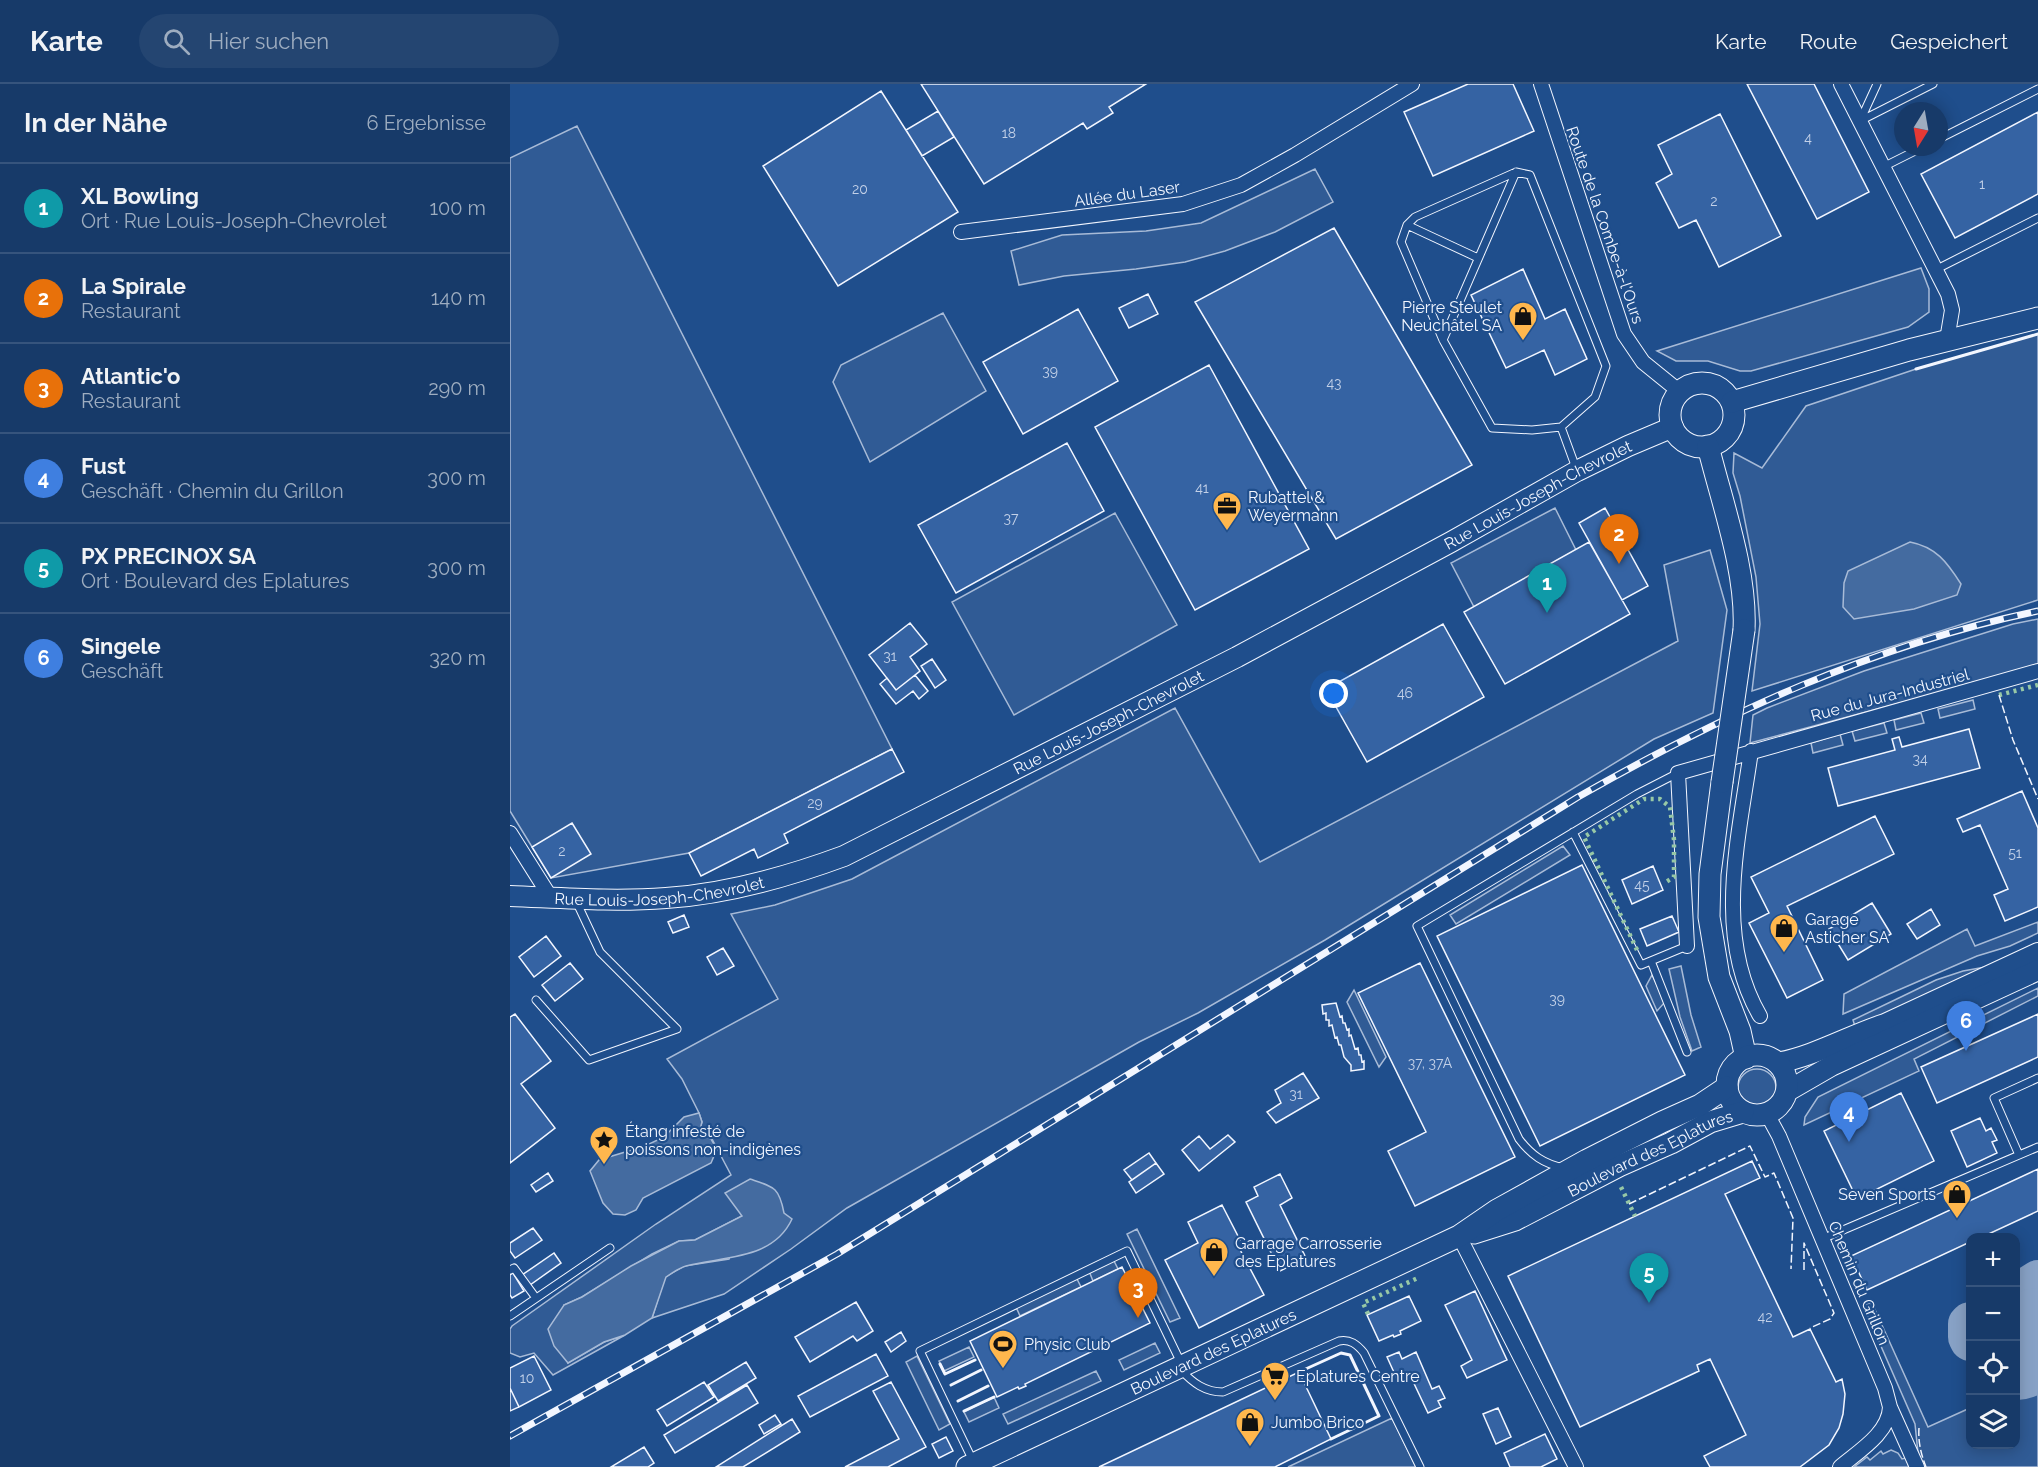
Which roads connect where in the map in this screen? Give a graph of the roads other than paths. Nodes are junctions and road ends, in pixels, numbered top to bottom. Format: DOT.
graph roads {
  1 [pos="1412,84"];
  2 [pos="1541,84"];
  3 [pos="1842,84"];
  4 [pos="1877,84"];
  5 [pos="1933,84"];
  6 [pos="2038,89"];
  7 [pos="1860,121"];
  8 [pos="1948,134"];
  9 [pos="1905,156"];
  10 [pos="1883,167"];
  11 [pos="1515,172"];
  12 [pos="2038,218"];
  13 [pos="1407,225"];
  14 [pos="961,232"];
  15 [pos="1478,258"];
  16 [pos="1937,270"];
  17 [pos="2038,318"];
  18 [pos="1443,340"];
  19 [pos="1947,340"];
  20 [pos="1680,392"];
  21 [pos="1732,402"];
  22 [pos="1561,427"];
  23 [pos="1673,427"];
  24 [pos="1708,446"];
  25 [pos="1577,471"];
  26 [pos="2038,671"];
  27 [pos="1751,751"];
  28 [pos="1677,773"];
  29 [pos="1573,832"];
  30 [pos="510,833"];
  31 [pos="510,896"];
  32 [pos="551,898"];
  33 [pos="575,899"];
  34 [pos="1688,946"];
  35 [pos="2038,953"];
  36 [pos="1651,961"];
  37 [pos="2038,970"];
  38 [pos="536,1000"];
  39 [pos="1760,1016"];
  40 [pos="1688,1052"];
  41 [pos="1746,1058"];
  42 [pos="1777,1063"];
  43 [pos="2038,1078"];
  44 [pos="1727,1087"];
  45 [pos="1786,1092"];
  46 [pos="1743,1112"];
  47 [pos="1767,1114"];
  48 [pos="2038,1147"];
  49 [pos="2019,1155"];
  50 [pos="1572,1170"];
  51 [pos="1459,1236"];
  52 [pos="1822,1239"];
  53 [pos="610,1248"];
  54 [pos="510,1270"];
  55 [pos="536,1298"];
  56 [pos="510,1316"];
  57 [pos="1181,1367"];
  58 [pos="1890,1407"];
  59 [pos="971,1465"];
  60 [pos="1420,1467"];
  61 [pos="1576,1467"];
  62 [pos="1840,1467"];
  63 [pos="1917,1467"];
  1 -- 14 [label="street, Allée du Laser"];
  2 -- 20 [label="street, Route de la Combe-à-l'Ours"];
  3 -- 7 [label="street"];
  4 -- 7 [label="lane"];
  5 -- 7 [label="lane"];
  6 -- 8 [label="lane"];
  7 -- 10 [label="street"];
  9 -- 10 [label="lane"];
  10 -- 16 [label="street"];
  11 -- 13 [label="lane"];
  11 -- 15 [label="lane"];
  11 -- 22 [label="lane"];
  12 -- 16 [label="lane"];
  13 -- 15 [label="lane"];
  13 -- 18 [label="lane"];
  15 -- 18 [label="lane"];
  16 -- 19 [label="street"];
  17 -- 19 [label="main road"];
  18 -- 22 [label="lane"];
  19 -- 21 [label="main road"];
  20 -- 21 [label="main road"];
  20 -- 23 [label="main road"];
  21 -- 24 [label="main road"];
  22 -- 25 [label="lane"];
  23 -- 24 [label="main road"];
  23 -- 25 [label="main road, Rue Louis-Joseph-Chevrolet"];
  24 -- 41 [label="main road, bridge"];
  25 -- 33 [label="main road, Rue Louis-Joseph-Chevrolet"];
  26 -- 27 [label="street, Rue du Jura-Industriel"];
  27 -- 28 [label="street, Rue du Jura-Industriel"];
  27 -- 39 [label="street"];
  28 -- 29 [label="lane"];
  28 -- 34 [label="street"];
  29 -- 36 [label="lane"];
  29 -- 50 [label="lane"];
  30 -- 32 [label="street"];
  31 -- 32 [label="main road, Rue Louis-Joseph-Chevrolet"];
  32 -- 33 [label="main road, Rue Louis-Joseph-Chevrolet"];
  33 -- 38 [label="lane"];
  34 -- 36 [label="lane"];
  35 -- 42 [label="main road"];
  36 -- 40 [label="lane"];
  37 -- 45 [label="main road"];
  41 -- 42 [label="main road"];
  41 -- 44 [label="main road"];
  42 -- 45 [label="main road"];
  43 -- 49 [label="lane"];
  44 -- 46 [label="main road"];
  44 -- 50 [label="main road, Boulevard des Eplatures"];
  45 -- 47 [label="main road"];
  46 -- 47 [label="main road"];
  46 -- 51 [label="main road, Boulevard des Eplatures"];
  47 -- 52 [label="street, Chemin du Grillon"];
  48 -- 49 [label="lane"];
  49 -- 52 [label="lane"];
  50 -- 51 [label="main road, Boulevard des Eplatures"];
  51 -- 57 [label="main road, Boulevard des Eplatures"];
  51 -- 61 [label="street"];
  52 -- 58 [label="street, Chemin du Grillon"];
  53 -- 55 [label="lane"];
  54 -- 55 [label="lane"];
  55 -- 56 [label="lane"];
  57 -- 59 [label="main road, Boulevard des Eplatures"];
  57 -- 59 [label="lane"];
  57 -- 60 [label="lane"];
  58 -- 62 [label="street"];
  58 -- 63 [label="street, Chemin du Grillon"];
}
